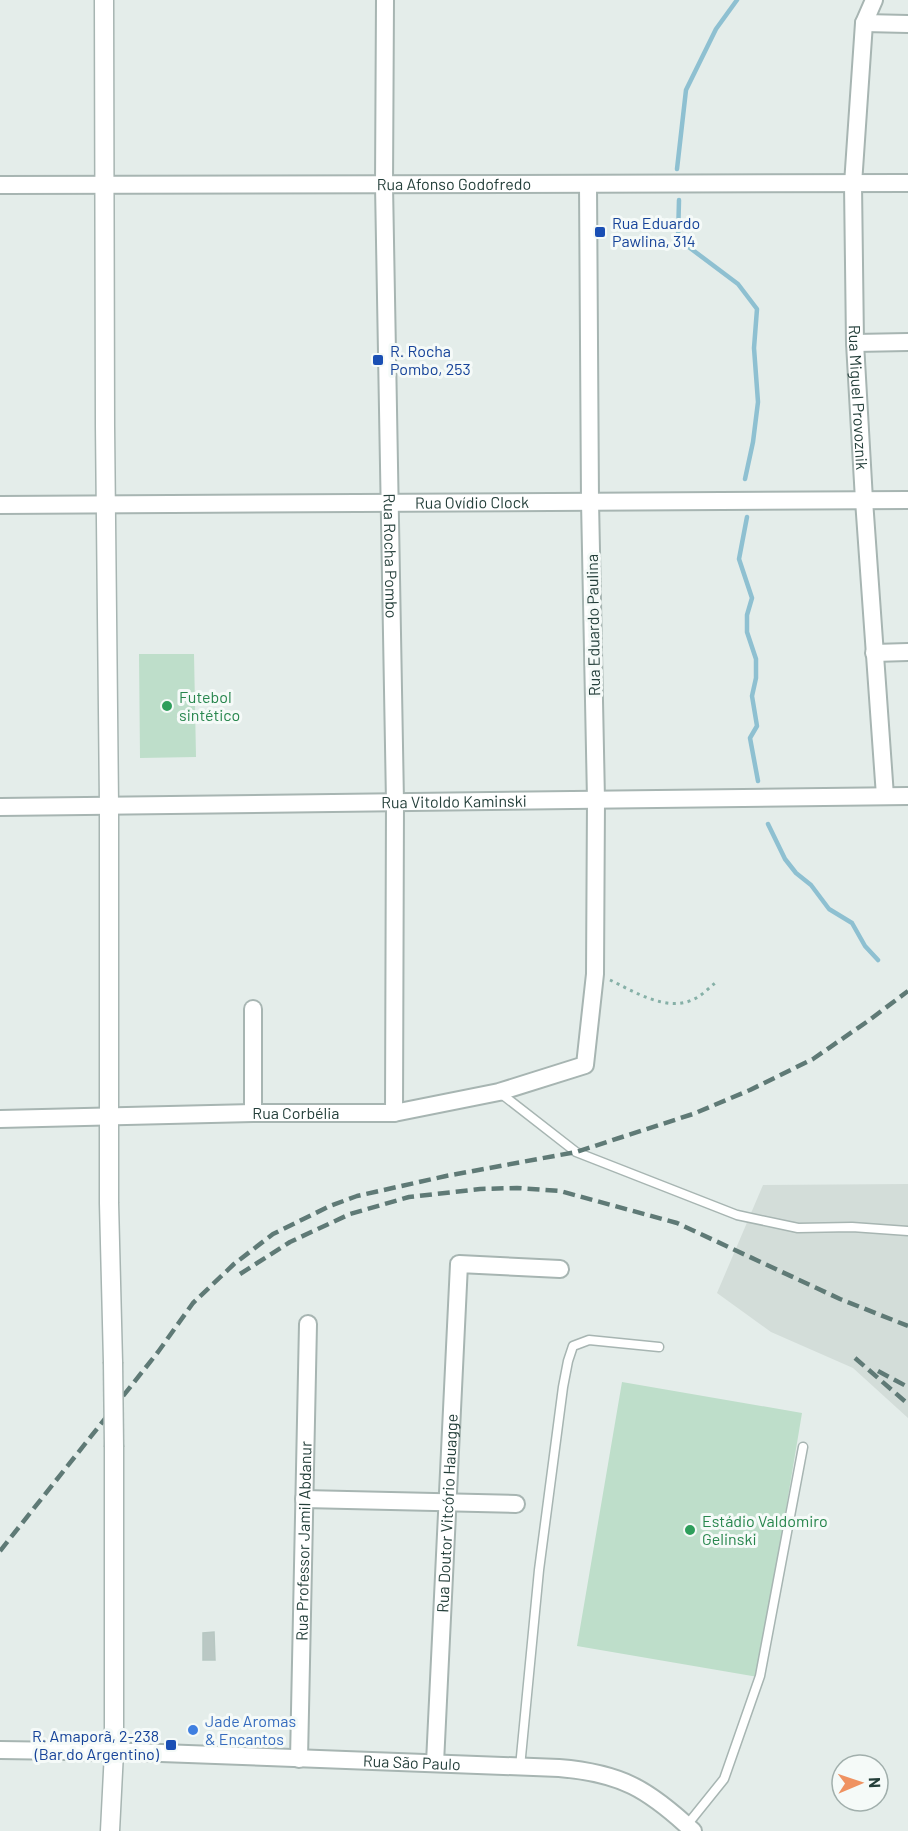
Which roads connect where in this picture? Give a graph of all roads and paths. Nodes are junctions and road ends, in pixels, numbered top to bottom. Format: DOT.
graph roads {
  1 [pos="104,0"];
  2 [pos="385,0"];
  3 [pos="874,0"];
  4 [pos="864,23"];
  5 [pos="908,24"];
  6 [pos="908,183"];
  7 [pos="384,184"];
  8 [pos="588,184"];
  9 [pos="854,184"];
  10 [pos="0,185"];
  11 [pos="105,185"];
  12 [pos="908,342"];
  13 [pos="855,343"];
  14 [pos="864,500"];
  15 [pos="908,500"];
  16 [pos="590,501"];
  17 [pos="389,503"];
  18 [pos="106,504"];
  19 [pos="0,505"];
  20 [pos="908,652"];
  21 [pos="874,653"];
  22 [pos="885,796"];
  23 [pos="908,796"];
  24 [pos="596,800"];
  25 [pos="395,802"];
  26 [pos="110,805"];
  27 [pos="0,807"];
  28 [pos="595,974"];
  29 [pos="715,983"];
  30 [pos="253,1009"];
  31 [pos="585,1065"];
  32 [pos="499,1092"];
  33 [pos="253,1113"];
  34 [pos="394,1113"];
  35 [pos="110,1117"];
  36 [pos="0,1119"];
  37 [pos="908,1231"];
  38 [pos="560,1269"];
  39 [pos="308,1324"];
  40 [pos="659,1347"];
  41 [pos="803,1448"];
  42 [pos="304,1499"];
  43 [pos="448,1502"];
  44 [pos="516,1504"];
  45 [pos="0,1750"];
  46 [pos="114,1752"];
  47 [pos="299,1759"];
  48 [pos="435,1763"];
  49 [pos="520,1767"];
  50 [pos="690,1828"];
  51 [pos="110,1831"];
  1 -- 11 [label="street"];
  2 -- 7 [label="street, Rua Rocha Pombo"];
  3 -- 4 [label="street, Rua Miguel Provoznik"];
  4 -- 5 [label="street"];
  4 -- 9 [label="street, Rua Miguel Provoznik"];
  6 -- 9 [label="street, Rua Afonso Godofredo"];
  7 -- 8 [label="street, Rua Afonso Godofredo"];
  7 -- 11 [label="street, Rua Afonso Godofredo"];
  7 -- 17 [label="street, Rua Rocha Pombo"];
  8 -- 9 [label="street, Rua Afonso Godofredo"];
  8 -- 16 [label="street, Rua Eduardo Paulina"];
  9 -- 13 [label="street, Rua Miguel Provoznik"];
  10 -- 11 [label="street, Rua Afonso Godofredo"];
  11 -- 18 [label="street"];
  12 -- 13 [label="street"];
  13 -- 14 [label="street, Rua Miguel Provoznik"];
  14 -- 15 [label="street, Rua Ovídio Clock"];
  14 -- 16 [label="street, Rua Ovídio Clock"];
  14 -- 21 [label="street, Rua Miguel Provoznik"];
  16 -- 17 [label="street, Rua Ovídio Clock"];
  16 -- 24 [label="street, Rua Eduardo Paulina"];
  17 -- 18 [label="street, Rua Ovídio Clock"];
  17 -- 25 [label="street, Rua Rocha Pombo"];
  18 -- 19 [label="street, Rua Ovídio Clock"];
  18 -- 26 [label="street"];
  20 -- 21 [label="street"];
  21 -- 22 [label="street, Rua Miguel Provoznik"];
  22 -- 23 [label="street, Rua Vitoldo Kaminski"];
  22 -- 24 [label="street, Rua Vitoldo Kaminski"];
  24 -- 25 [label="street, Rua Vitoldo Kaminski"];
  24 -- 28 [label="street, Rua Eduardo Paulina"];
  25 -- 26 [label="street, Rua Vitoldo Kaminski"];
  25 -- 34 [label="street, Rua Rocha Pombo"];
  26 -- 27 [label="street, Rua Vitoldo Kaminski"];
  26 -- 35 [label="street"];
  28 -- 29 [label="path"];
  28 -- 31 [label="street, Rua Eduardo Paulina"];
  30 -- 33 [label="street"];
  31 -- 32 [label="street, Rua Corbélia"];
  32 -- 34 [label="street, Rua Corbélia"];
  32 -- 37 [label="lane"];
  33 -- 34 [label="street, Rua Corbélia"];
  33 -- 35 [label="street, Rua Corbélia"];
  35 -- 36 [label="street, Rua Corbélia"];
  35 -- 46 [label="street, bridge"];
  38 -- 43 [label="street, Rua Doutor Vitcório Hauagge"];
  39 -- 42 [label="street, Rua Professor Jamil Abdanur"];
  40 -- 49 [label="lane"];
  41 -- 50 [label="lane"];
  42 -- 43 [label="street"];
  42 -- 47 [label="street, Rua Professor Jamil Abdanur"];
  43 -- 44 [label="street"];
  43 -- 48 [label="street, Rua Doutor Vitcório Hauagge"];
  45 -- 46 [label="street, Rua São Paulo"];
  46 -- 47 [label="street, Rua São Paulo"];
  46 -- 51 [label="street"];
  47 -- 48 [label="street, Rua São Paulo"];
  48 -- 49 [label="street, Rua São Paulo"];
  49 -- 50 [label="street, Rua São Paulo"];
}
